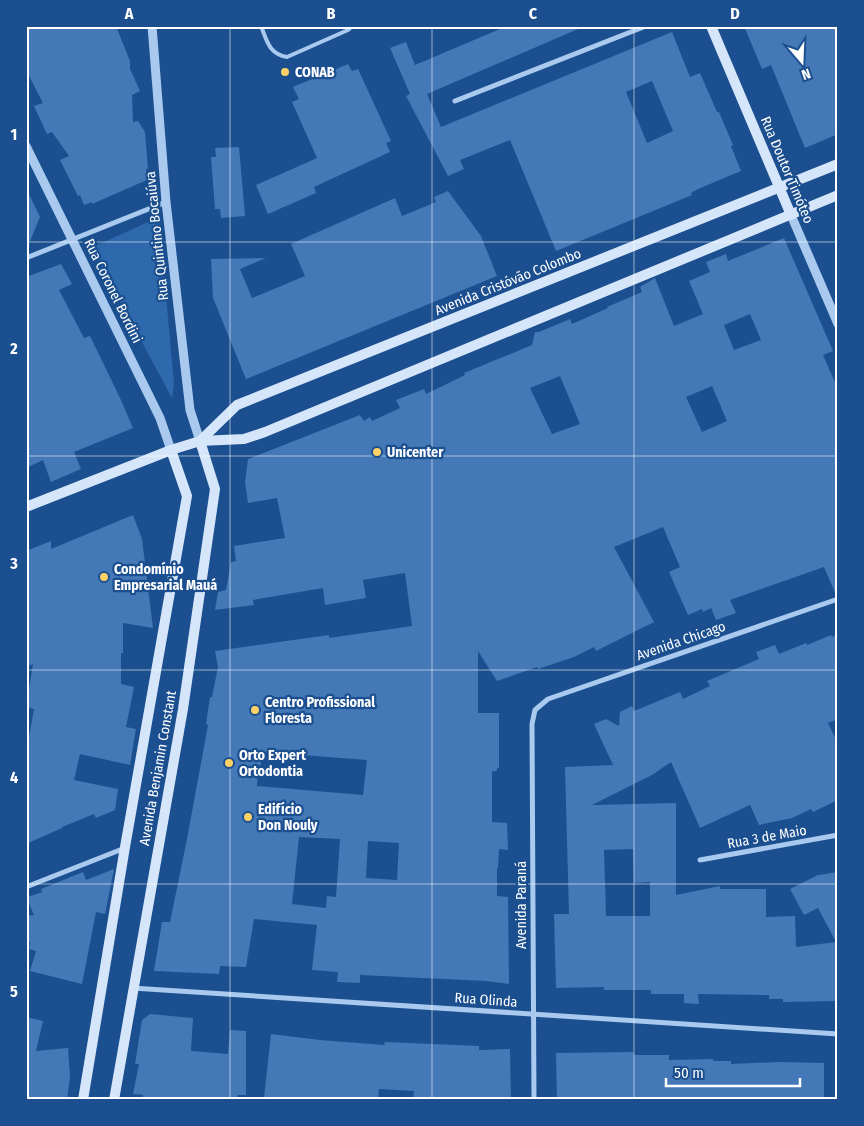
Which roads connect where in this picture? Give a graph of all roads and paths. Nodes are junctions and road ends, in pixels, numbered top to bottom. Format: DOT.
graph roads {
  1 [pos="152,26"];
  2 [pos="261,26"];
  3 [pos="352,26"];
  4 [pos="646,26"];
  5 [pos="711,26"];
  6 [pos="455,101"];
  7 [pos="26,146"];
  8 [pos="838,164"];
  9 [pos="779,188"];
  10 [pos="838,195"];
  11 [pos="166,202"];
  12 [pos="791,214"];
  13 [pos="72,239"];
  14 [pos="26,258"];
  15 [pos="838,324"];
  16 [pos="200,441"];
  17 [pos="171,450"];
  18 [pos="26,507"];
  19 [pos="838,599"];
  20 [pos="535,710"];
  21 [pos="838,835"];
  22 [pos="125,847"];
  23 [pos="700,860"];
  24 [pos="26,887"];
  25 [pos="132,988"];
  26 [pos="532,1014"];
  27 [pos="838,1034"];
  28 [pos="83,1100"];
  29 [pos="114,1100"];
  30 [pos="534,1100"];
  1 -- 11 [label="street, Rua Quintino Bocaiúva"];
  2 -- 3 [label="lane"];
  4 -- 6 [label="street"];
  5 -- 9 [label="main road, Rua Doutor Timóteo"];
  7 -- 13 [label="street, Rua Coronel Bordini"];
  8 -- 9 [label="main road, Avenida Cristóvão Colombo"];
  9 -- 12 [label="main road, Rua Doutor Timóteo"];
  9 -- 16 [label="main road, Avenida Cristóvão Colombo"];
  10 -- 12 [label="main road, Avenida Cristóvão Colombo"];
  11 -- 13 [label="street"];
  11 -- 16 [label="street, Rua Quintino Bocaiúva"];
  12 -- 15 [label="street, Rua Doutor Timóteo"];
  12 -- 16 [label="main road, Avenida Cristóvão Colombo"];
  13 -- 14 [label="street"];
  13 -- 17 [label="street, Rua Coronel Bordini"];
  16 -- 17 [label="main road, Avenida Cristóvão Colombo"];
  16 -- 25 [label="main road, Avenida Benjamin Constant"];
  17 -- 18 [label="main road, Avenida Cristóvão Colombo"];
  17 -- 22 [label="main road, Avenida Benjamin Constant"];
  19 -- 20 [label="street, Avenida Chicago"];
  20 -- 26 [label="street, Avenida Paraná"];
  21 -- 23 [label="street, Rua 3 de Maio"];
  22 -- 24 [label="street"];
  22 -- 28 [label="main road, Avenida Benjamin Constant"];
  25 -- 26 [label="street, Rua Olinda"];
  25 -- 29 [label="main road, Avenida Benjamin Constant"];
  26 -- 27 [label="street, Rua Olinda"];
  26 -- 30 [label="street, Avenida Paraná"];
}
